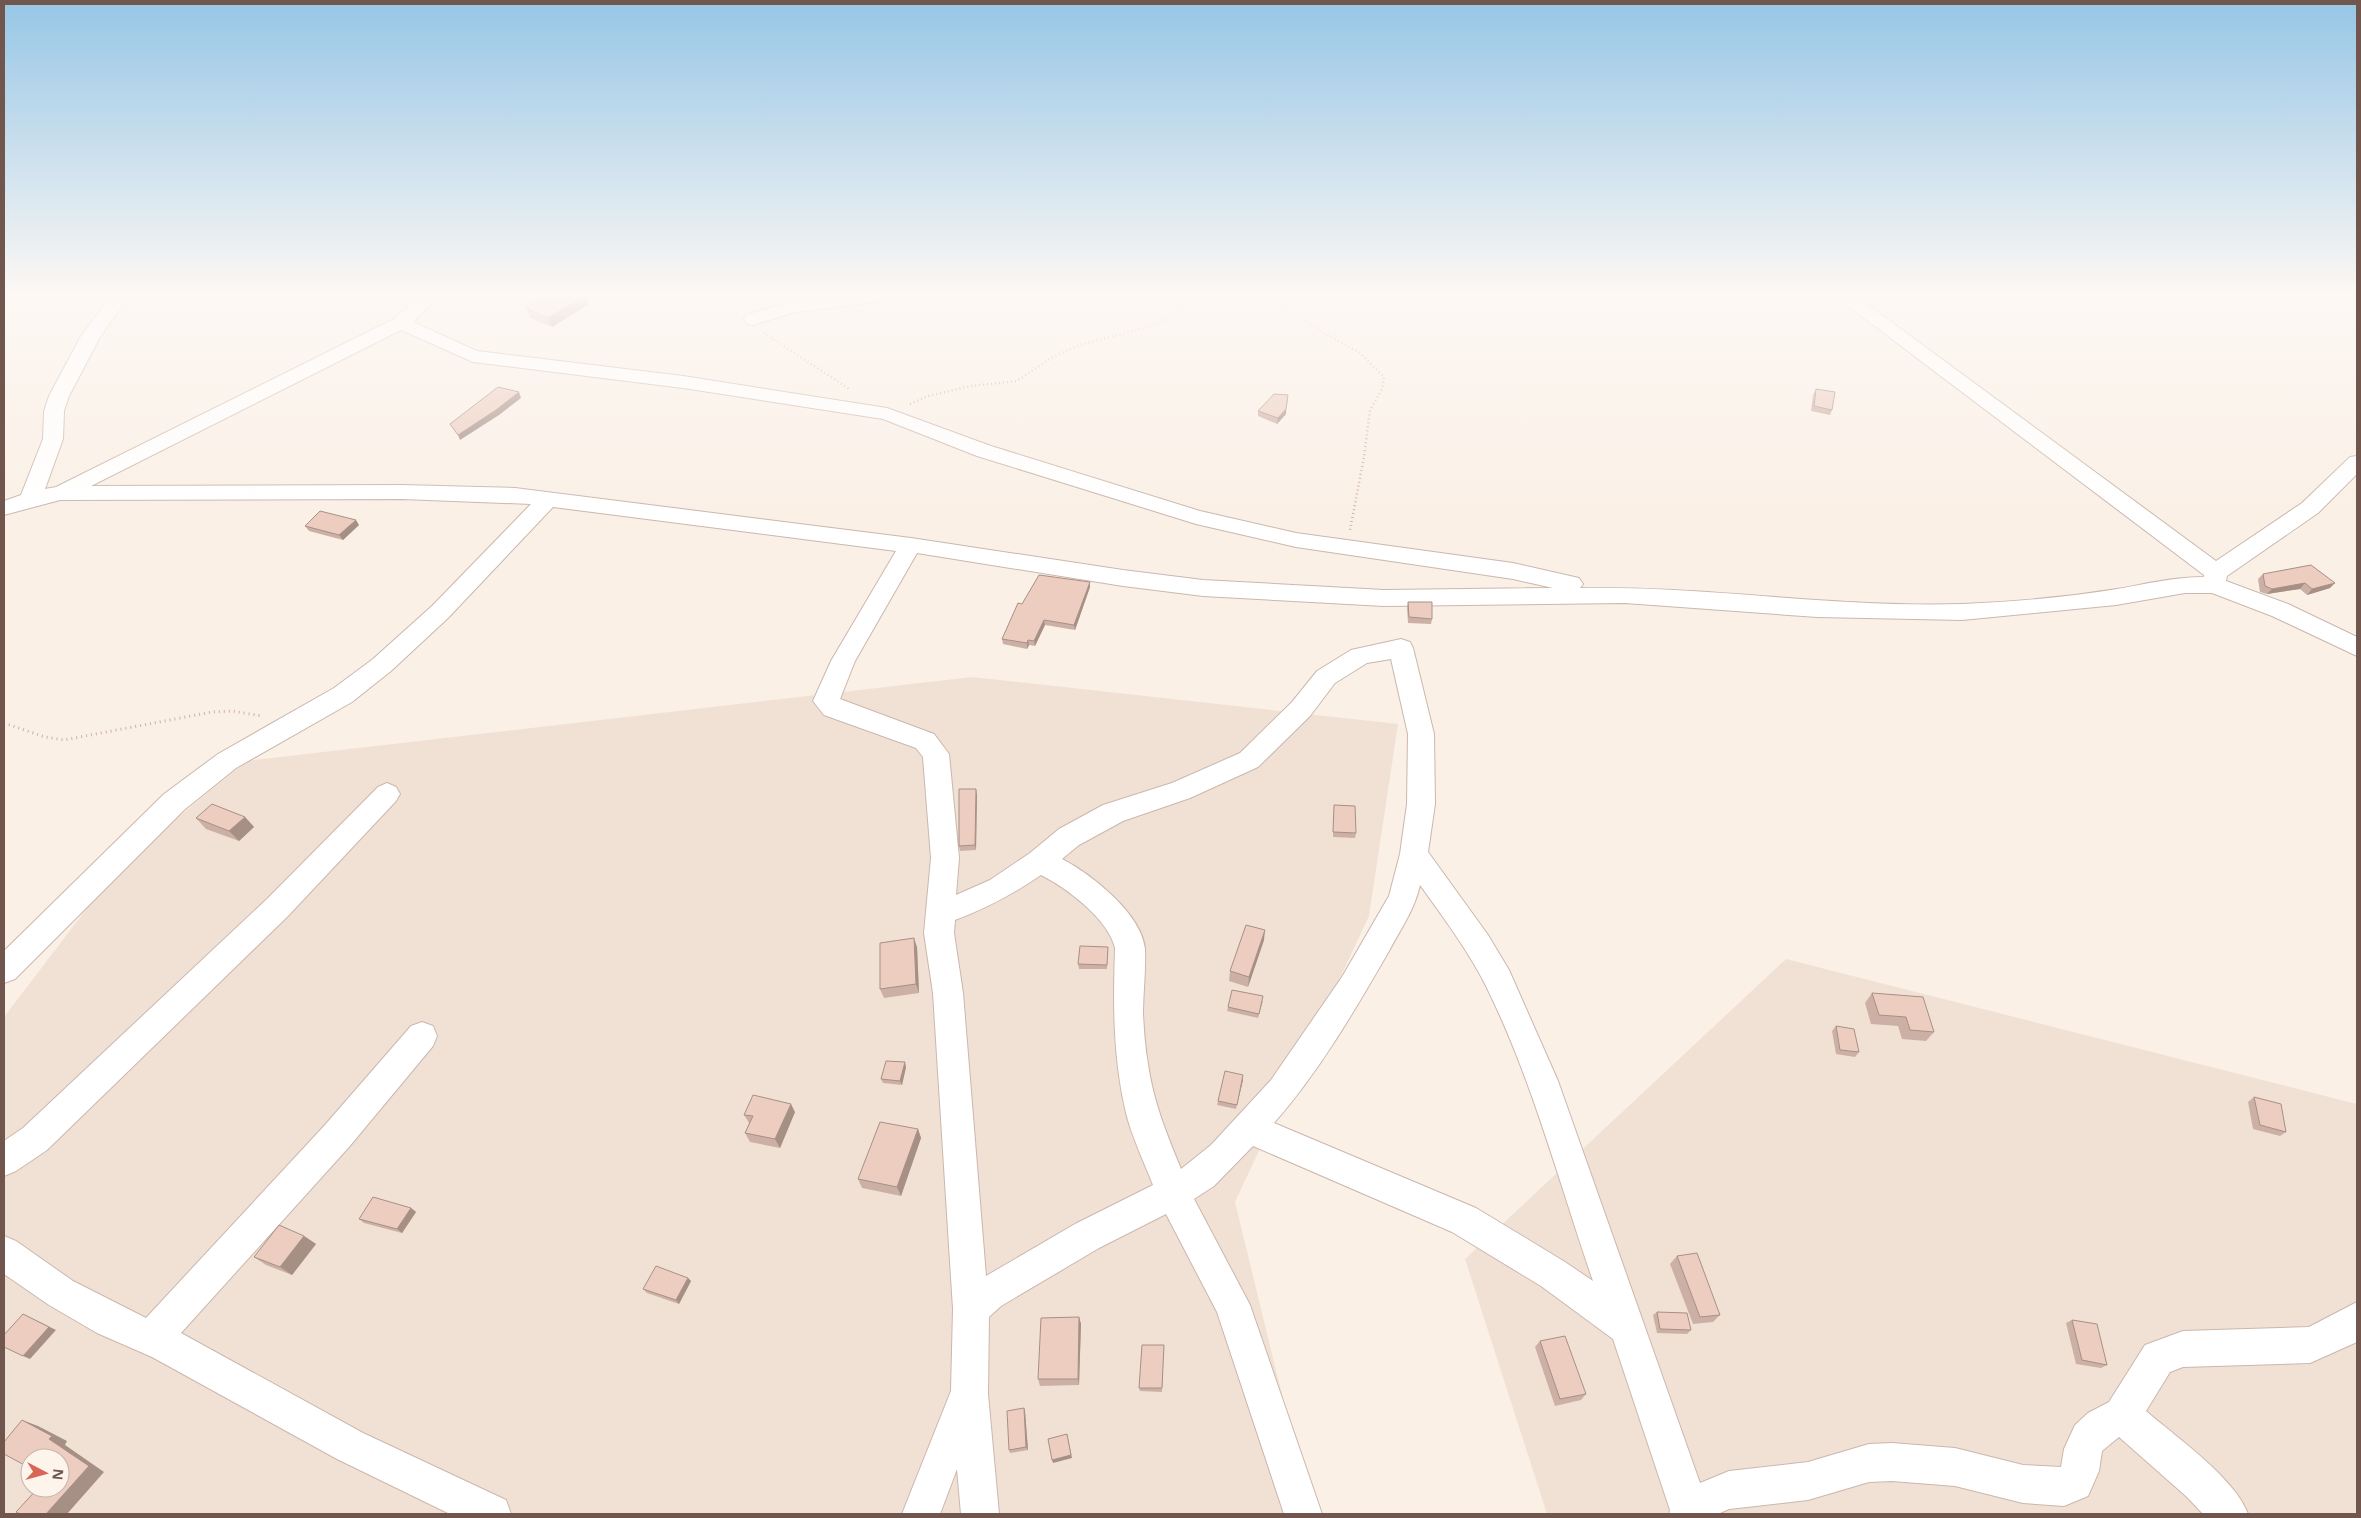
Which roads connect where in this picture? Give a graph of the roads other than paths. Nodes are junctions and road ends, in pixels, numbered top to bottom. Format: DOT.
graph roads {
  1 [pos="74,367"];
  2 [pos="314,367"];
  3 [pos="561,367"];
  4 [pos="1937,367"];
  5 [pos="2357,462"];
  6 [pos="60,493"];
  7 [pos="550,498"];
  8 [pos="30,500"];
  9 [pos="4,508"];
  10 [pos="911,546"];
  11 [pos="2216,578"];
  12 [pos="1626,595"];
  13 [pos="2357,647"];
  14 [pos="387,794"];
  15 [pos="1414,854"];
  16 [pos="1040,861"];
  17 [pos="939,913"];
  18 [pos="4,970"];
  19 [pos="422,1036"];
  20 [pos="1249,1128"];
  21 [pos="4,1160"];
  22 [pos="1173,1193"];
  23 [pos="4,1253"];
  24 [pos="971,1309"];
  25 [pos="2357,1320"];
  26 [pos="1628,1328"];
  27 [pos="152,1338"];
  28 [pos="969,1394"];
  29 [pos="2122,1415"];
  30 [pos="492,1514"];
  31 [pos="921,1514"];
  32 [pos="980,1514"];
  33 [pos="1303,1514"];
  34 [pos="1690,1514"];
  35 [pos="2229,1514"];
  1 -- 8 [label="street"];
  2 -- 6 [label="street"];
  3 -- 12 [label="street"];
  4 -- 11 [label="street"];
  5 -- 11 [label="street"];
  6 -- 7 [label="street"];
  6 -- 8 [label="street"];
  7 -- 10 [label="street"];
  7 -- 18 [label="street"];
  8 -- 9 [label="street"];
  10 -- 12 [label="street"];
  10 -- 17 [label="street"];
  11 -- 12 [label="street"];
  11 -- 13 [label="street"];
  14 -- 21 [label="street"];
  15 -- 16 [label="street"];
  15 -- 20 [label="street"];
  15 -- 26 [label="street"];
  16 -- 17 [label="street"];
  16 -- 22 [label="street"];
  17 -- 24 [label="street"];
  19 -- 27 [label="street"];
  20 -- 22 [label="street"];
  20 -- 26 [label="street"];
  22 -- 24 [label="street"];
  22 -- 33 [label="street"];
  23 -- 27 [label="street"];
  24 -- 28 [label="street"];
  25 -- 29 [label="street"];
  26 -- 34 [label="street"];
  27 -- 30 [label="street"];
  28 -- 31 [label="street"];
  28 -- 32 [label="street"];
  29 -- 34 [label="street"];
  29 -- 35 [label="street"];
}
